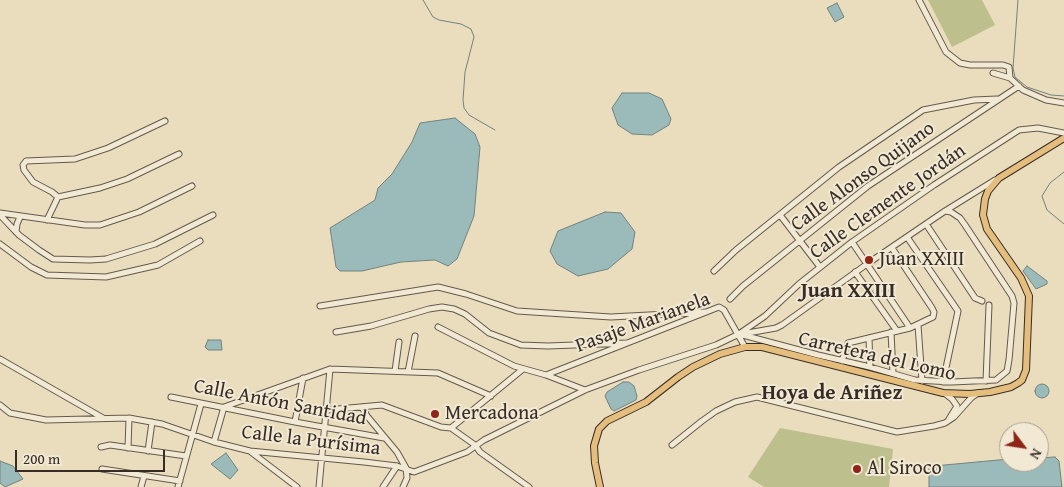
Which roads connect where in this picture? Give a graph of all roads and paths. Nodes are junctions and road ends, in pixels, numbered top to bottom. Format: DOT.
graph roads {
  1 [pos="919,0"];
  2 [pos="993,73"];
  3 [pos="1010,78"];
  4 [pos="1019,86"];
  5 [pos="998,99"];
  6 [pos="1064,103"];
  7 [pos="165,121"];
  8 [pos="1064,133"];
  9 [pos="1064,138"];
  10 [pos="179,154"];
  11 [pos="999,178"];
  12 [pos="192,186"];
  13 [pos="58,197"];
  14 [pos="946,211"];
  15 [pos="0,214"];
  16 [pos="213,214"];
  17 [pos="780,215"];
  18 [pos="20,217"];
  19 [pos="47,220"];
  20 [pos="926,224"];
  21 [pos="16,232"];
  22 [pos="907,237"];
  23 [pos="200,241"];
  24 [pos="800,241"];
  25 [pos="852,242"];
  26 [pos="0,244"];
  27 [pos="892,248"];
  28 [pos="867,264"];
  29 [pos="820,267"];
  30 [pos="714,271"];
  31 [pos="855,272"];
  32 [pos="730,299"];
  33 [pos="982,301"];
  34 [pos="989,305"];
  35 [pos="320,306"];
  36 [pos="705,312"];
  37 [pos="918,325"];
  38 [pos="438,327"];
  39 [pos="910,328"];
  40 [pos="336,332"];
  41 [pos="894,332"];
  42 [pos="739,334"];
  43 [pos="415,336"];
  44 [pos="869,338"];
  45 [pos="399,342"];
  46 [pos="725,342"];
  47 [pos="627,343"];
  48 [pos="716,345"];
  49 [pos="746,347"];
  50 [pos="730,351"];
  51 [pos="720,354"];
  52 [pos="0,359"];
  53 [pos="842,360"];
  54 [pos="870,367"];
  55 [pos="330,369"];
  56 [pos="523,369"];
  57 [pos="395,372"];
  58 [pos="408,372"];
  59 [pos="893,373"];
  60 [pos="546,375"];
  61 [pos="303,378"];
  62 [pos="922,381"];
  63 [pos="986,381"];
  64 [pos="942,382"];
  65 [pos="585,390"];
  66 [pos="980,392"];
  67 [pos="943,393"];
  68 [pos="492,396"];
  69 [pos="171,397"];
  70 [pos="201,404"];
  71 [pos="0,405"];
  72 [pos="362,407"];
  73 [pos="224,408"];
  74 [pos="327,410"];
  75 [pos="103,418"];
  76 [pos="129,418"];
  77 [pos="152,422"];
  78 [pos="295,422"];
  79 [pos="945,423"];
  80 [pos="325,427"];
  81 [pos="451,428"];
  82 [pos="192,435"];
  83 [pos="384,438"];
  84 [pos="214,442"];
  85 [pos="475,445"];
  86 [pos="672,445"];
  87 [pos="101,446"];
  88 [pos="128,448"];
  89 [pos="148,451"];
  90 [pos="250,452"];
  91 [pos="186,456"];
  92 [pos="322,458"];
  93 [pos="397,466"];
  94 [pos="406,468"];
  95 [pos="102,469"];
  96 [pos="144,476"];
  97 [pos="179,484"];
  98 [pos="142,487"];
  99 [pos="297,487"];
  100 [pos="319,487"];
  101 [pos="383,487"];
  102 [pos="403,487"];
  103 [pos="529,487"];
  104 [pos="600,487"];
  1 -- 3 [label="street"];
  2 -- 3 [label="street"];
  3 -- 4 [label="street"];
  4 -- 5 [label="street, Calle Alonso Quijano"];
  4 -- 6 [label="street"];
  5 -- 17 [label="street"];
  5 -- 24 [label="street, Calle Alonso Quijano"];
  7 -- 13 [label="street"];
  8 -- 25 [label="street, Calle Clemente Jordán"];
  9 -- 11 [label="main road, Carretera del Lomo"];
  10 -- 13 [label="street"];
  11 -- 14 [label="street"];
  11 -- 66 [label="main road, Carretera del Lomo"];
  12 -- 19 [label="street"];
  13 -- 19 [label="street"];
  14 -- 20 [label="street"];
  14 -- 63 [label="street"];
  15 -- 18 [label="street"];
  15 -- 21 [label="street"];
  16 -- 21 [label="street"];
  17 -- 24 [label="street"];
  17 -- 30 [label="street"];
  18 -- 19 [label="street"];
  18 -- 21 [label="street"];
  20 -- 22 [label="street"];
  20 -- 33 [label="street"];
  22 -- 27 [label="street"];
  22 -- 64 [label="street"];
  23 -- 26 [label="street"];
  24 -- 29 [label="street"];
  24 -- 32 [label="street, Calle Alonso Quijano"];
  25 -- 28 [label="street"];
  25 -- 29 [label="street, Calle Clemente Jordán"];
  27 -- 28 [label="street"];
  27 -- 37 [label="street"];
  28 -- 31 [label="street"];
  28 -- 39 [label="street"];
  29 -- 42 [label="street, Calle Clemente Jordán"];
  31 -- 41 [label="street"];
  31 -- 42 [label="street"];
  34 -- 63 [label="street"];
  35 -- 36 [label="street"];
  36 -- 42 [label="street, Pasaje Marianela"];
  36 -- 47 [label="street, Pasaje Marianela"];
  37 -- 39 [label="street"];
  37 -- 62 [label="street"];
  38 -- 56 [label="street"];
  39 -- 41 [label="street"];
  40 -- 47 [label="street"];
  41 -- 44 [label="street"];
  41 -- 59 [label="street"];
  42 -- 46 [label="street, Calle Clemente Jordán"];
  42 -- 49 [label="street"];
  42 -- 53 [label="street"];
  43 -- 58 [label="street"];
  44 -- 53 [label="street"];
  44 -- 54 [label="street"];
  45 -- 57 [label="street"];
  46 -- 48 [label="street, Calle Clemente Jordán"];
  46 -- 50 [label="street"];
  47 -- 60 [label="street, Pasaje Marianela"];
  48 -- 51 [label="street"];
  48 -- 65 [label="street, Calle Clemente Jordán"];
  49 -- 50 [label="main road, Carretera del Lomo"];
  49 -- 67 [label="main road, Carretera del Lomo"];
  50 -- 51 [label="main road, Carretera del Lomo"];
  51 -- 104 [label="main road, Carretera del Lomo"];
  52 -- 75 [label="street"];
  53 -- 54 [label="street"];
  54 -- 59 [label="street"];
  55 -- 57 [label="street"];
  55 -- 61 [label="street"];
  55 -- 74 [label="street"];
  56 -- 60 [label="street"];
  56 -- 68 [label="street"];
  57 -- 58 [label="street"];
  58 -- 68 [label="street"];
  59 -- 62 [label="street"];
  60 -- 65 [label="street"];
  61 -- 73 [label="street"];
  61 -- 78 [label="street"];
  62 -- 64 [label="street"];
  63 -- 64 [label="street"];
  65 -- 85 [label="street, Calle Clemente Jordán"];
  66 -- 67 [label="main road, Carretera del Lomo"];
  66 -- 79 [label="street"];
  67 -- 79 [label="street"];
  68 -- 81 [label="street"];
  69 -- 70 [label="street, Calle Antón Santidad"];
  70 -- 73 [label="street, Calle Antón Santidad"];
  70 -- 82 [label="street"];
  71 -- 75 [label="street, Calle la Purísima"];
  72 -- 74 [label="street"];
  72 -- 81 [label="street"];
  72 -- 83 [label="street"];
  73 -- 78 [label="street, Calle Antón Santidad"];
  73 -- 84 [label="street"];
  74 -- 80 [label="street"];
  75 -- 76 [label="street, Calle la Purísima"];
  76 -- 77 [label="street, Calle la Purísima"];
  76 -- 88 [label="street"];
  77 -- 82 [label="street, Calle la Purísima"];
  77 -- 89 [label="street"];
  78 -- 80 [label="street, Calle Antón Santidad"];
  79 -- 86 [label="street"];
  80 -- 83 [label="street, Calle Antón Santidad"];
  80 -- 92 [label="street"];
  81 -- 85 [label="street"];
  82 -- 84 [label="street, Calle la Purísima"];
  82 -- 91 [label="street"];
  83 -- 94 [label="street"];
  84 -- 90 [label="street, Calle la Purísima"];
  85 -- 94 [label="street, Calle la Purísima"];
  85 -- 103 [label="street"];
  87 -- 88 [label="street"];
  88 -- 89 [label="street"];
  89 -- 91 [label="street"];
  90 -- 92 [label="street, Calle la Purísima"];
  90 -- 99 [label="street"];
  91 -- 97 [label="street"];
  92 -- 93 [label="street, Calle la Purísima"];
  92 -- 100 [label="street"];
  93 -- 94 [label="street, Calle la Purísima"];
  93 -- 101 [label="street"];
  94 -- 102 [label="street"];
  95 -- 96 [label="street"];
  96 -- 97 [label="street"];
  96 -- 98 [label="street"];
}
